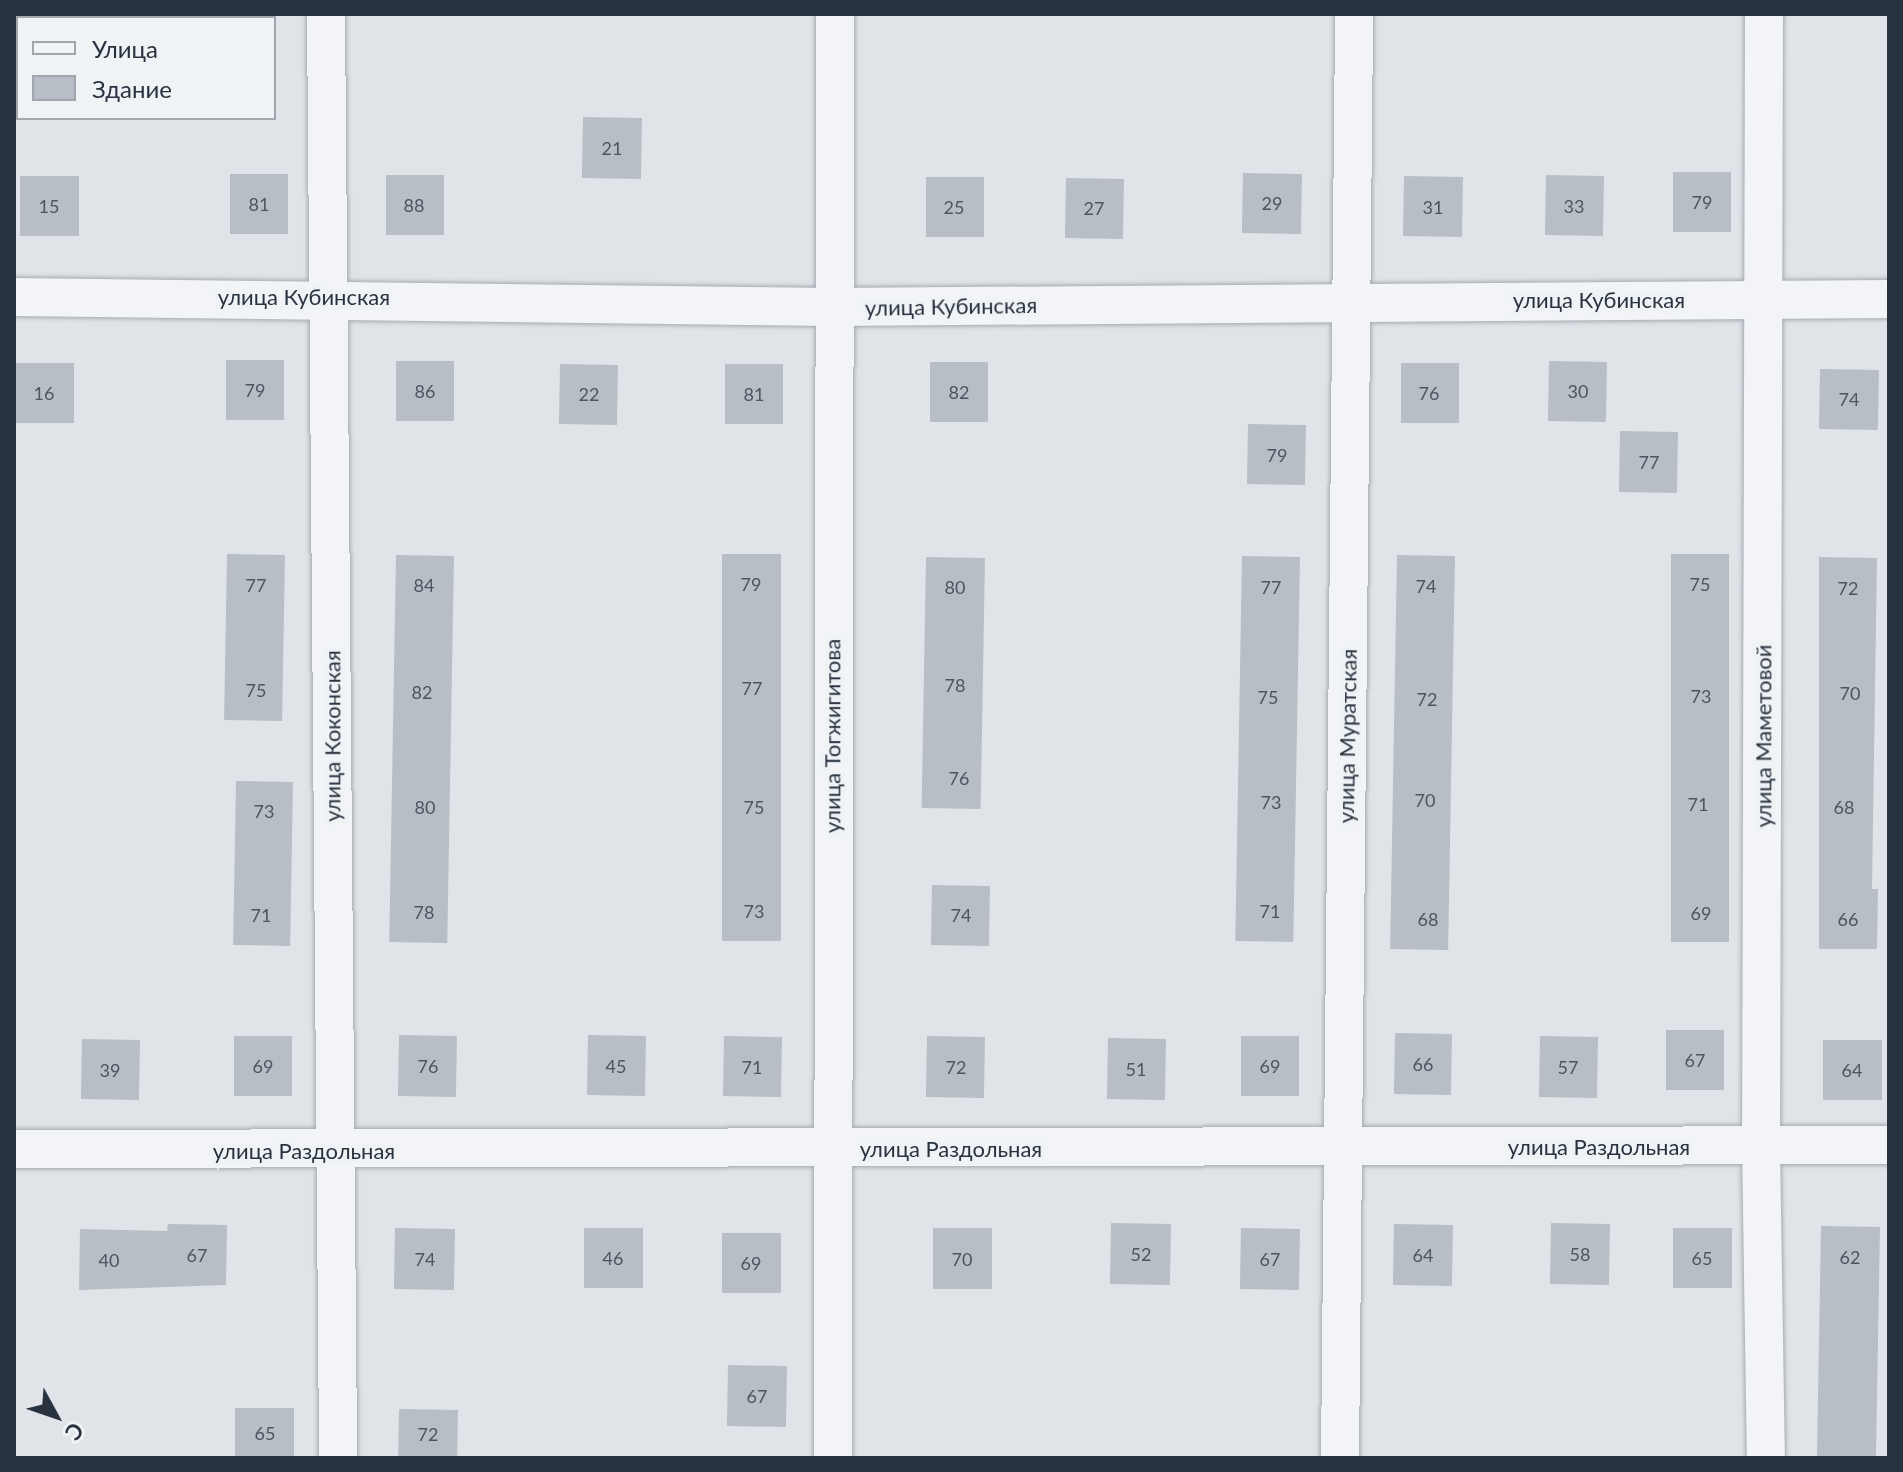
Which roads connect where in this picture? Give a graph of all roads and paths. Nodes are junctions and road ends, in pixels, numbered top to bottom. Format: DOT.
graph roads {
  1 [pos="326,14"];
  2 [pos="835,14"];
  3 [pos="1354,14"];
  4 [pos="1764,14"];
  5 [pos="14,297"];
  6 [pos="330,297"];
  7 [pos="1766,299"];
  8 [pos="1889,299"];
  9 [pos="1354,301"];
  10 [pos="831,307"];
  11 [pos="1889,1145"];
  12 [pos="1761,1146"];
  13 [pos="1340,1147"];
  14 [pos="14,1149"];
  15 [pos="833,1149"];
  16 [pos="335,1151"];
  17 [pos="338,1458"];
  18 [pos="833,1458"];
  19 [pos="1340,1458"];
  20 [pos="1766,1458"];
  1 -- 6 [label="street, улица Коконская"];
  2 -- 10 [label="street, улица Тогжигитова"];
  3 -- 9 [label="street, улица Муратская"];
  4 -- 7 [label="street, улица Маметовой"];
  5 -- 6 [label="street, улица Кубинская"];
  6 -- 10 [label="street, улица Кубинская"];
  6 -- 16 [label="street, улица Коконская"];
  7 -- 8 [label="street, улица Кубинская"];
  7 -- 9 [label="street, улица Кубинская"];
  7 -- 12 [label="street, улица Маметовой"];
  9 -- 10 [label="street, улица Кубинская"];
  9 -- 13 [label="street, улица Муратская"];
  10 -- 15 [label="street, улица Тогжигитова"];
  11 -- 12 [label="street, улица Раздольная"];
  12 -- 13 [label="street, улица Раздольная"];
  12 -- 20 [label="street, улица Маметовой"];
  13 -- 15 [label="street, улица Раздольная"];
  13 -- 19 [label="street, улица Муратская"];
  14 -- 16 [label="street, улица Раздольная"];
  15 -- 16 [label="street, улица Раздольная"];
  15 -- 18 [label="street, улица Тогжигитова"];
  16 -- 17 [label="street, улица Коконская"];
}
